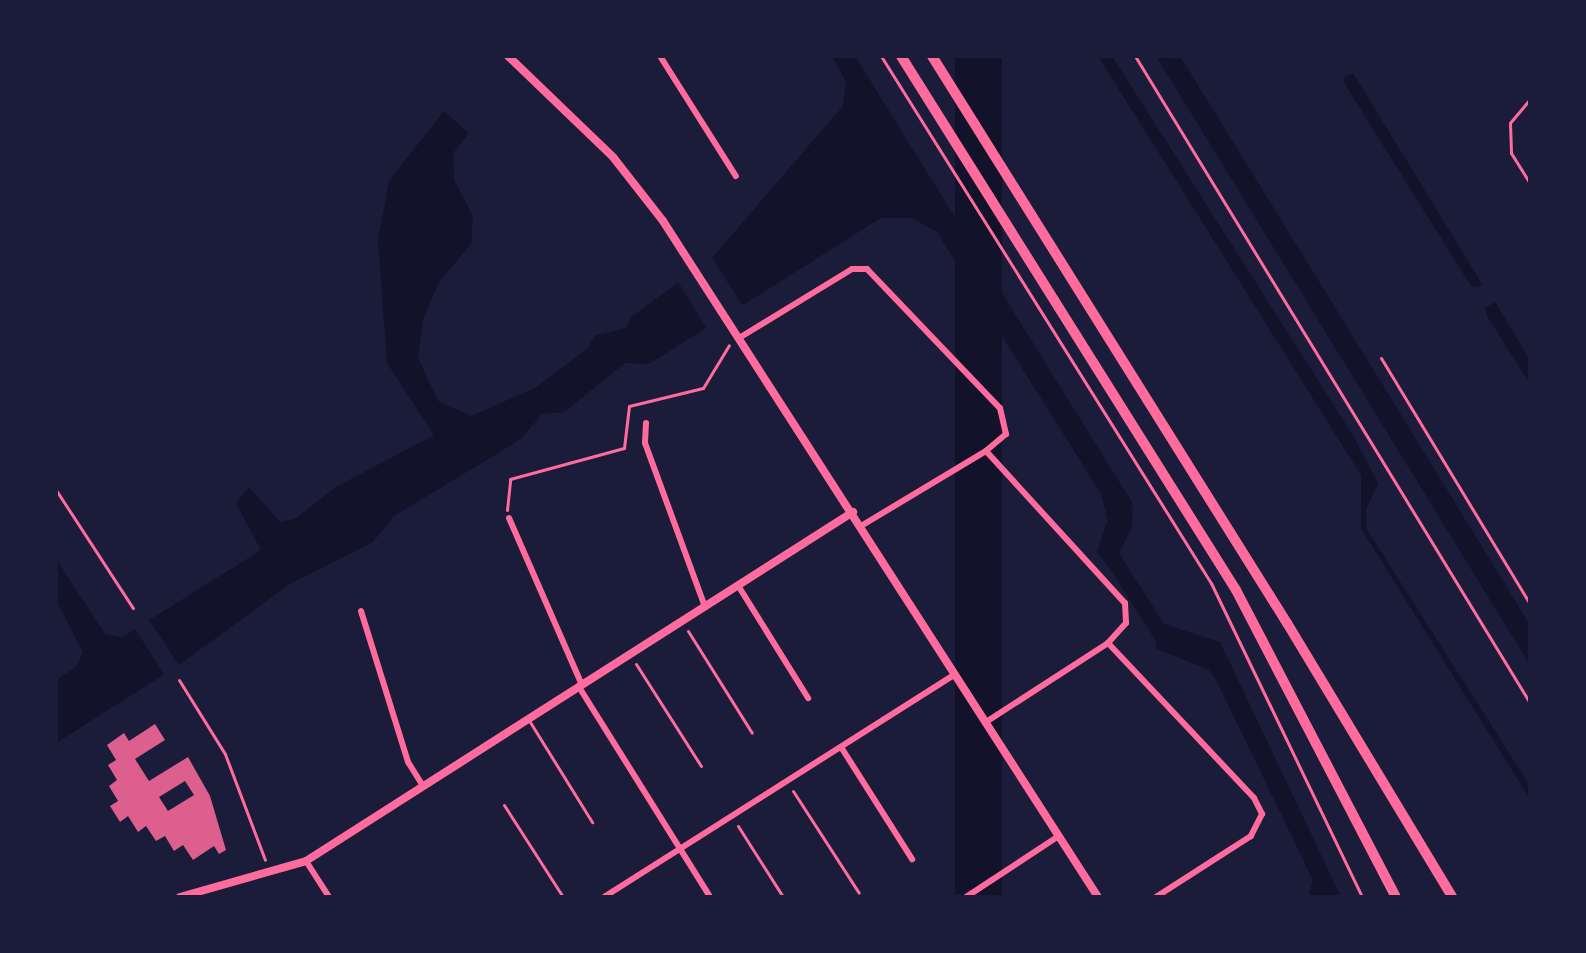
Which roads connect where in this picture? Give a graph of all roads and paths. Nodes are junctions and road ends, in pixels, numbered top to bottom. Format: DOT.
graph roads {
  1 [pos="508,56"];
  2 [pos="660,56"];
  3 [pos="881,56"];
  4 [pos="901,56"];
  5 [pos="932,56"];
  6 [pos="1135,56"];
  7 [pos="1530,99"];
  8 [pos="736,176"];
  9 [pos="1530,184"];
  10 [pos="739,338"];
  11 [pos="729,345"];
  12 [pos="1381,358"];
  13 [pos="646,423"];
  14 [pos="986,451"];
  15 [pos="56,490"];
  16 [pos="505,502"];
  17 [pos="853,512"];
  18 [pos="509,518"];
  19 [pos="861,526"];
  20 [pos="739,587"];
  21 [pos="1530,604"];
  22 [pos="705,607"];
  23 [pos="133,608"];
  24 [pos="361,611"];
  25 [pos="681,621"];
  26 [pos="1108,643"];
  27 [pos="630,654"];
  28 [pos="956,674"];
  29 [pos="179,680"];
  30 [pos="580,686"];
  31 [pos="808,698"];
  32 [pos="1530,703"];
  33 [pos="528,719"];
  34 [pos="986,722"];
  35 [pos="752,733"];
  36 [pos="841,747"];
  37 [pos="701,766"];
  38 [pos="787,781"];
  39 [pos="423,786"];
  40 [pos="504,805"];
  41 [pos="732,816"];
  42 [pos="592,822"];
  43 [pos="1059,836"];
  44 [pos="680,849"];
  45 [pos="912,859"];
  46 [pos="306,861"];
  47 [pos="269,871"];
  48 [pos="859,893"];
  49 [pos="180,897"];
  50 [pos="329,897"];
  51 [pos="563,897"];
  52 [pos="604,897"];
  53 [pos="710,897"];
  54 [pos="783,897"];
  55 [pos="966,897"];
  56 [pos="1098,897"];
  57 [pos="1156,897"];
  58 [pos="1362,897"];
  59 [pos="1396,897"];
  60 [pos="1452,897"];
  1 -- 10 [label="street"];
  2 -- 8 [label="street"];
  3 -- 58 [label="path"];
  4 -- 59 [label="main road"];
  5 -- 60 [label="main road"];
  6 -- 32 [label="path"];
  7 -- 9 [label="path"];
  10 -- 14 [label="street"];
  10 -- 17 [label="street"];
  11 -- 16 [label="path"];
  12 -- 21 [label="path"];
  13 -- 22 [label="street"];
  14 -- 19 [label="street"];
  14 -- 26 [label="street"];
  15 -- 23 [label="path"];
  17 -- 19 [label="street"];
  17 -- 20 [label="street"];
  18 -- 30 [label="street"];
  19 -- 28 [label="street"];
  20 -- 22 [label="street"];
  20 -- 31 [label="street"];
  22 -- 25 [label="street"];
  24 -- 39 [label="street"];
  25 -- 27 [label="street"];
  25 -- 35 [label="path"];
  26 -- 34 [label="street"];
  26 -- 57 [label="street"];
  27 -- 30 [label="street"];
  27 -- 37 [label="path"];
  28 -- 34 [label="street"];
  28 -- 36 [label="street"];
  29 -- 47 [label="path"];
  30 -- 33 [label="street"];
  30 -- 44 [label="street"];
  33 -- 39 [label="street"];
  33 -- 42 [label="lane"];
  34 -- 43 [label="street"];
  36 -- 38 [label="street"];
  36 -- 45 [label="street"];
  38 -- 41 [label="street"];
  38 -- 48 [label="path"];
  39 -- 46 [label="street"];
  40 -- 51 [label="lane"];
  41 -- 44 [label="street"];
  41 -- 54 [label="path"];
  43 -- 55 [label="street"];
  43 -- 56 [label="street"];
  44 -- 52 [label="street"];
  44 -- 53 [label="street"];
  46 -- 47 [label="street"];
  46 -- 50 [label="street"];
  47 -- 49 [label="street"];
}
